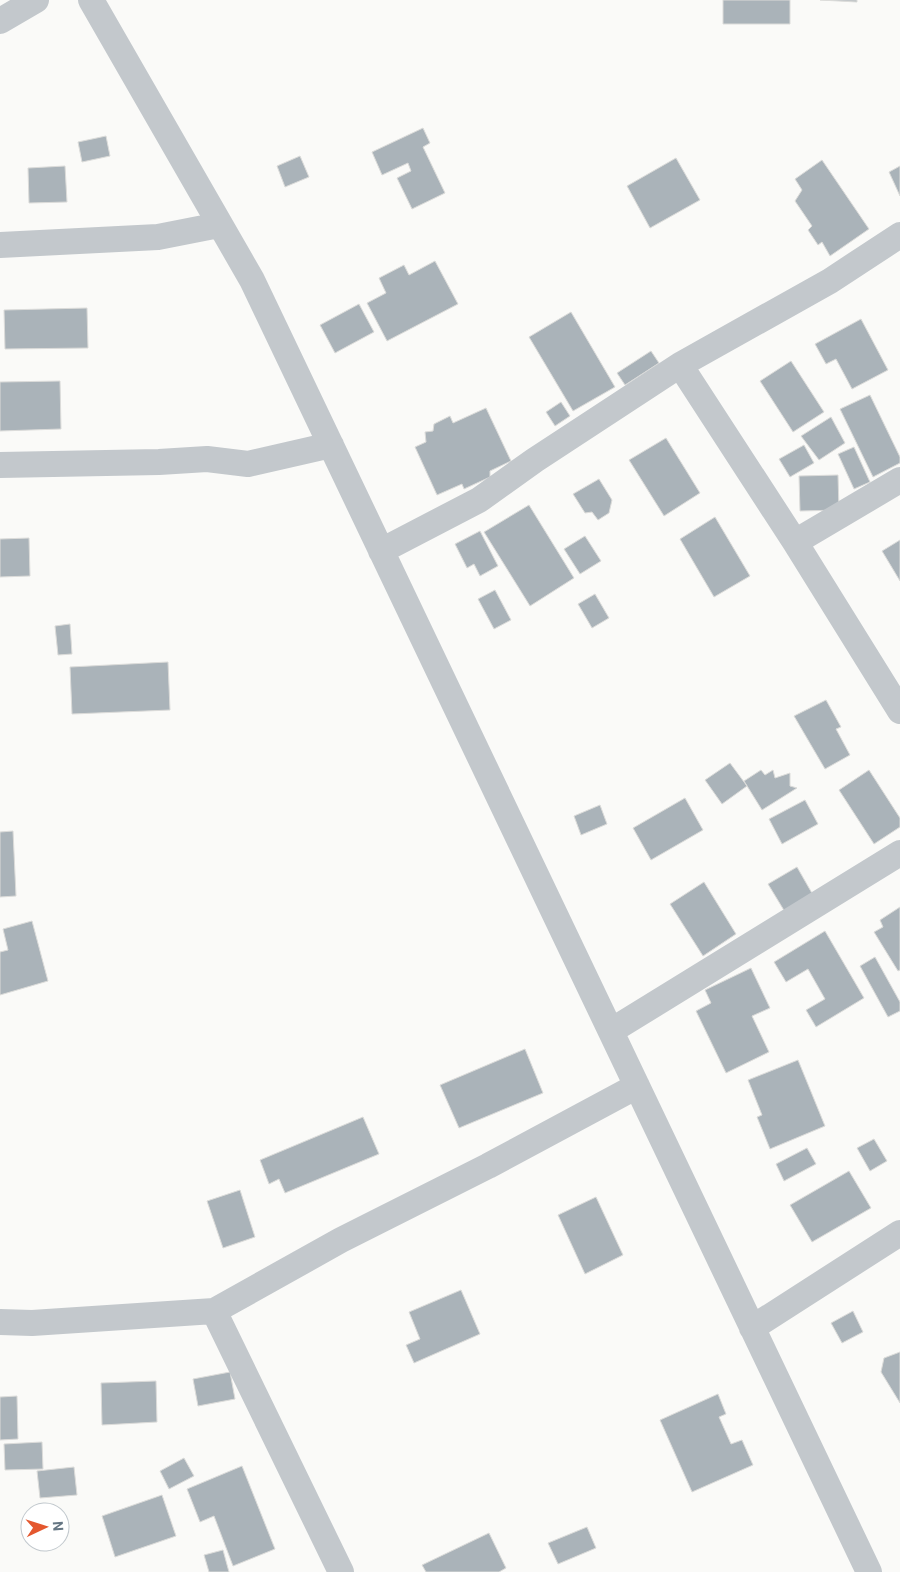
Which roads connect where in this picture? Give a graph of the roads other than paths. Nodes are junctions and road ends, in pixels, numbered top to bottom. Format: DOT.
graph roads {
  1 [pos="36,0"];
  2 [pos="91,0"];
  3 [pos="0,21"];
  4 [pos="219,225"];
  5 [pos="900,235"];
  6 [pos="0,245"];
  7 [pos="680,365"];
  8 [pos="331,445"];
  9 [pos="0,465"];
  10 [pos="900,480"];
  11 [pos="795,542"];
  12 [pos="382,552"];
  13 [pos="900,711"];
  14 [pos="900,853"];
  15 [pos="612,1031"];
  16 [pos="637,1086"];
  17 [pos="900,1233"];
  18 [pos="214,1311"];
  19 [pos="0,1322"];
  20 [pos="752,1328"];
  21 [pos="341,1572"];
  22 [pos="869,1572"];
  1 -- 3 [label="street"];
  2 -- 4 [label="street"];
  4 -- 6 [label="street"];
  4 -- 8 [label="street"];
  5 -- 7 [label="street"];
  7 -- 11 [label="street"];
  7 -- 12 [label="street"];
  8 -- 9 [label="street"];
  8 -- 12 [label="street"];
  10 -- 11 [label="street"];
  11 -- 13 [label="street"];
  12 -- 15 [label="street"];
  14 -- 15 [label="street"];
  15 -- 16 [label="street"];
  16 -- 18 [label="street"];
  16 -- 20 [label="street"];
  17 -- 20 [label="street"];
  18 -- 19 [label="street"];
  18 -- 21 [label="street"];
  20 -- 22 [label="street"];
}
